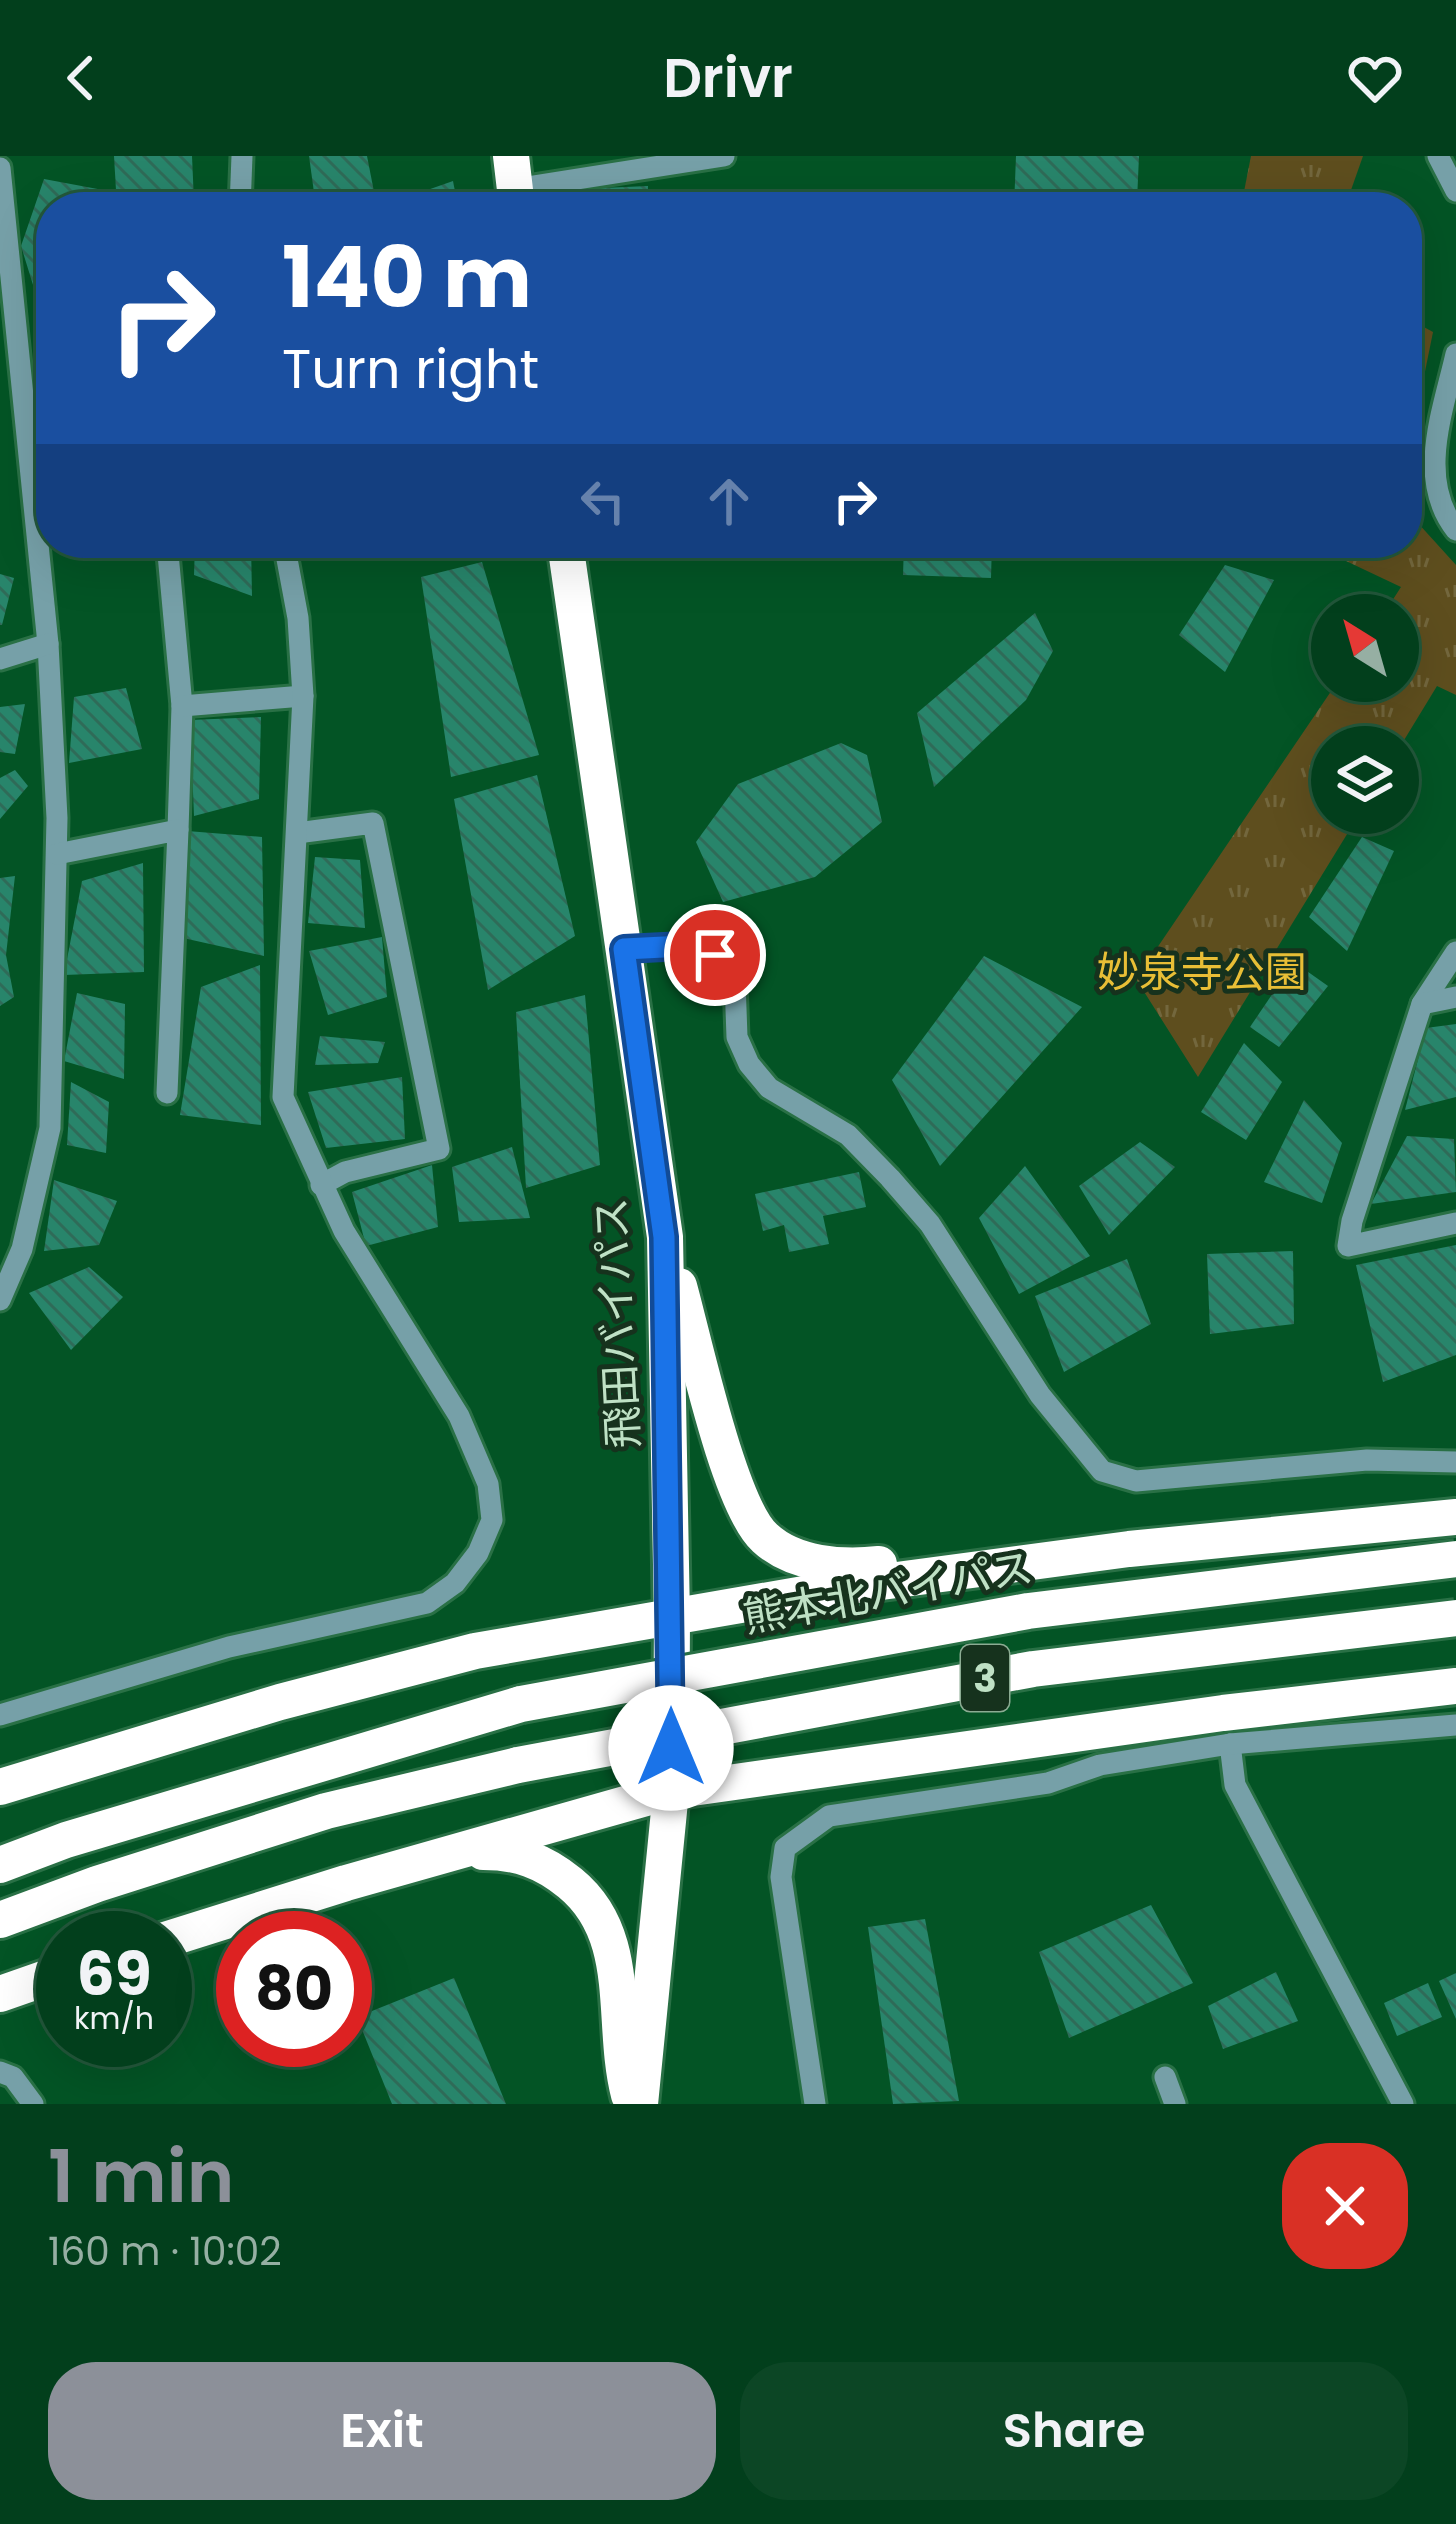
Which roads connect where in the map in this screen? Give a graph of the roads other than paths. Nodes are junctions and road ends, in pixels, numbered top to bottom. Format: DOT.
graph roads {
  1 [pos="242,156"];
  2 [pos="724,156"];
  3 [pos="1438,156"];
  4 [pos="0,168"];
  5 [pos="514,184"];
  6 [pos="1456,191"];
  7 [pos="241,192"];
  8 [pos="1456,354"];
  9 [pos="36,525"];
  10 [pos="1456,530"];
  11 [pos="39,558"];
  12 [pos="168,558"];
  13 [pos="287,558"];
  14 [pos="568,558"];
  15 [pos="48,644"];
  16 [pos="0,658"];
  17 [pos="303,695"];
  18 [pos="182,706"];
  19 [pos="178,830"];
  20 [pos="297,833"];
  21 [pos="57,854"];
  22 [pos="624,949"];
  23 [pos="1456,952"];
  24 [pos="1456,997"];
  25 [pos="1422,1004"];
  26 [pos="167,1093"];
  27 [pos="321,1185"];
  28 [pos="1456,1223"];
  29 [pos="664,1237"];
  30 [pos="0,1300"];
  31 [pos="1456,1462"];
  32 [pos="1456,1517"];
  33 [pos="1129,1549"];
  34 [pos="1456,1559"];
  35 [pos="1456,1618"];
  36 [pos="672,1619"];
  37 [pos="1456,1686"];
  38 [pos="0,1715"];
  39 [pos="1456,1725"];
  40 [pos="1226,1729"];
  41 [pos="0,1786"];
  42 [pos="670,1790"];
  43 [pos="453,1852"];
  44 [pos="0,1865"];
  45 [pos="0,1920"];
  46 [pos="192,1932"];
  47 [pos="36,1981"];
  48 [pos="0,1994"];
  49 [pos="0,2072"];
  50 [pos="1165,2077"];
  51 [pos="33,2104"];
  52 [pos="635,2104"];
  53 [pos="815,2104"];
  54 [pos="1175,2104"];
  55 [pos="1403,2104"];
  1 -- 7 [label="street"];
  2 -- 5 [label="street"];
  3 -- 6 [label="street"];
  4 -- 9 [label="street"];
  8 -- 10 [label="street"];
  11 -- 15 [label="street"];
  12 -- 18 [label="street"];
  13 -- 17 [label="street"];
  14 -- 22 [label="highway, 飛田バイパス"];
  15 -- 16 [label="street"];
  15 -- 21 [label="street"];
  17 -- 18 [label="street"];
  17 -- 20 [label="street"];
  18 -- 19 [label="street"];
  19 -- 21 [label="street"];
  19 -- 26 [label="street"];
  20 -- 27 [label="street"];
  20 -- 27 [label="street"];
  21 -- 30 [label="street"];
  22 -- 29 [label="highway, 飛田バイパス"];
  22 -- 31 [label="street"];
  23 -- 25 [label="street"];
  24 -- 25 [label="street"];
  25 -- 28 [label="street"];
  27 -- 38 [label="street"];
  29 -- 33 [label="highway"];
  29 -- 36 [label="highway, 飛田バイパス"];
  32 -- 33 [label="highway"];
  33 -- 36 [label="highway"];
  34 -- 44 [label="highway, 熊本北バイパス / 3, bridge"];
  35 -- 45 [label="highway, 3, bridge"];
  36 -- 41 [label="highway"];
  36 -- 42 [label="highway, 飛田バイパス"];
  37 -- 40 [label="highway, 3"];
  39 -- 40 [label="street"];
  40 -- 42 [label="highway, 3"];
  40 -- 53 [label="street"];
  40 -- 55 [label="street"];
  42 -- 43 [label="highway"];
  42 -- 52 [label="highway, 飛田バイパス"];
  43 -- 46 [label="highway"];
  43 -- 52 [label="highway"];
  47 -- 48 [label="highway"];
  49 -- 51 [label="street"];
  50 -- 54 [label="street"];
}
